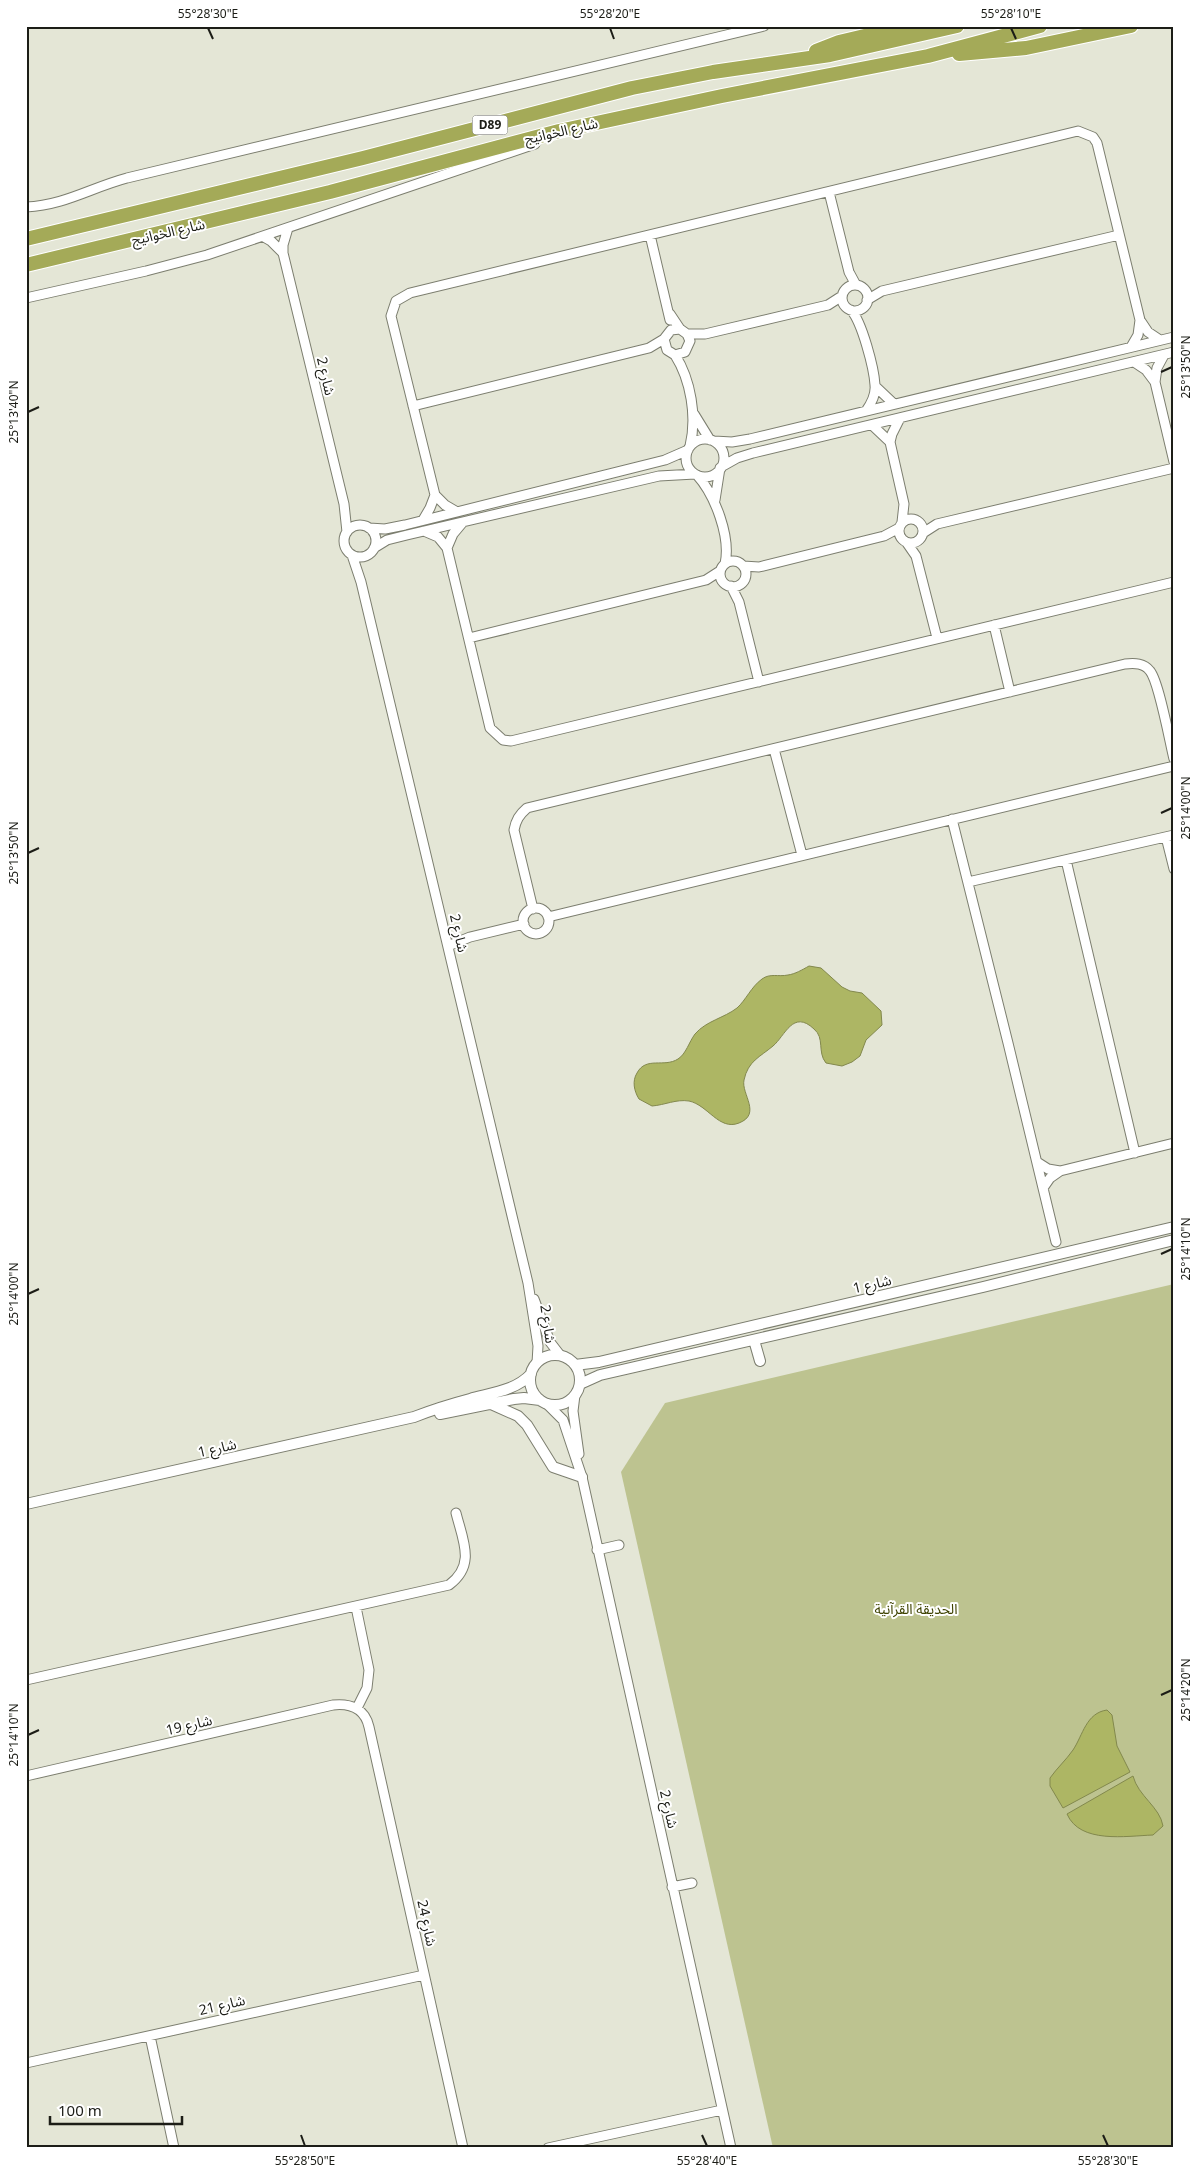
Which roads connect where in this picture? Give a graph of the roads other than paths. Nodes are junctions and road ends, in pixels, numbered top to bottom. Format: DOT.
graph roads {
  1 [pos="764,26"];
  2 [pos="907,26"];
  3 [pos="957,26"];
  4 [pos="1040,26"];
  5 [pos="1131,26"];
  6 [pos="928,56"];
  7 [pos="796,61"];
  8 [pos="559,131"];
  9 [pos="829,192"];
  10 [pos="26,207"];
  11 [pos="288,228"];
  12 [pos="650,235"];
  13 [pos="1120,235"];
  14 [pos="264,237"];
  15 [pos="26,239"];
  16 [pos="283,253"];
  17 [pos="26,265"];
  18 [pos="848,272"];
  19 [pos="856,285"];
  20 [pos="847,288"];
  21 [pos="865,290"];
  22 [pos="882,292"];
  23 [pos="842,296"];
  24 [pos="26,298"];
  25 [pos="828,304"];
  26 [pos="865,304"];
  27 [pos="848,309"];
  28 [pos="670,314"];
  29 [pos="1140,320"];
  30 [pos="860,324"];
  31 [pos="683,331"];
  32 [pos="705,334"];
  33 [pos="666,336"];
  34 [pos="1174,337"];
  35 [pos="1160,340"];
  36 [pos="1131,347"];
  37 [pos="649,348"];
  38 [pos="688,348"];
  39 [pos="1174,352"];
  40 [pos="671,353"];
  41 [pos="1164,355"];
  42 [pos="1134,362"];
  43 [pos="683,369"];
  44 [pos="1155,382"];
  45 [pos="875,386"];
  46 [pos="894,404"];
  47 [pos="413,406"];
  48 [pos="866,411"];
  49 [pos="694,414"];
  50 [pos="900,418"];
  51 [pos="872,424"];
  52 [pos="712,440"];
  53 [pos="890,442"];
  54 [pos="689,448"];
  55 [pos="1174,462"];
  56 [pos="721,467"];
  57 [pos="1174,468"];
  58 [pos="696,474"];
  59 [pos="434,495"];
  60 [pos="715,500"];
  61 [pos="344,504"];
  62 [pos="904,504"];
  63 [pos="457,512"];
  64 [pos="423,520"];
  65 [pos="917,520"];
  66 [pos="463,522"];
  67 [pos="937,524"];
  68 [pos="900,525"];
  69 [pos="365,527"];
  70 [pos="424,531"];
  71 [pos="347,532"];
  72 [pos="884,536"];
  73 [pos="921,537"];
  74 [pos="905,541"];
  75 [pos="448,548"];
  76 [pos="727,550"];
  77 [pos="372,551"];
  78 [pos="352,556"];
  79 [pos="916,556"];
  80 [pos="740,563"];
  81 [pos="759,567"];
  82 [pos="722,568"];
  83 [pos="744,579"];
  84 [pos="706,580"];
  85 [pos="361,582"];
  86 [pos="1174,582"];
  87 [pos="727,584"];
  88 [pos="739,602"];
  89 [pos="994,625"];
  90 [pos="469,638"];
  91 [pos="936,638"];
  92 [pos="759,682"];
  93 [pos="1010,692"];
  94 [pos="774,749"];
  95 [pos="1174,759"];
  96 [pos="1174,766"];
  97 [pos="952,819"];
  98 [pos="1170,836"];
  99 [pos="802,855"];
  100 [pos="1066,860"];
  101 [pos="1174,869"];
  102 [pos="968,882"];
  103 [pos="533,909"];
  104 [pos="548,917"];
  105 [pos="524,924"];
  106 [pos="447,942"];
  107 [pos="1174,1144"];
  108 [pos="1135,1153"];
  109 [pos="1037,1162"];
  110 [pos="1060,1171"];
  111 [pos="1043,1188"];
  112 [pos="1174,1227"];
  113 [pos="1174,1240"];
  114 [pos="1056,1242"];
  115 [pos="530,1290"];
  116 [pos="754,1340"];
  117 [pos="560,1355"];
  118 [pos="537,1362"];
  119 [pos="760,1362"];
  120 [pos="576,1365"];
  121 [pos="530,1374"];
  122 [pos="580,1384"];
  123 [pos="575,1396"];
  124 [pos="543,1402"];
  125 [pos="491,1404"];
  126 [pos="414,1417"];
  127 [pos="582,1476"];
  128 [pos="26,1504"];
  129 [pos="456,1513"];
  130 [pos="618,1545"];
  131 [pos="597,1550"];
  132 [pos="356,1607"];
  133 [pos="26,1680"];
  134 [pos="357,1708"];
  135 [pos="26,1776"];
  136 [pos="692,1883"];
  137 [pos="672,1887"];
  138 [pos="424,1975"];
  139 [pos="150,2036"];
  140 [pos="26,2063"];
  141 [pos="722,2110"];
  142 [pos="174,2148"];
  143 [pos="463,2148"];
  144 [pos="548,2148"];
  145 [pos="731,2148"];
  1 -- 10 [label="street"];
  2 -- 7 [label="highway"];
  3 -- 7 [label="highway, شارع الخوانيج / D89"];
  4 -- 6 [label="highway, شارع الخوانيج / D89"];
  5 -- 6 [label="highway"];
  6 -- 8 [label="highway, شارع الخوانيج / D89"];
  7 -- 15 [label="highway, شارع الخوانيج / D89"];
  8 -- 11 [label="street"];
  8 -- 17 [label="highway, شارع الخوانيج / D89"];
  9 -- 12 [label="street"];
  9 -- 13 [label="street"];
  9 -- 18 [label="street"];
  11 -- 14 [label="street"];
  11 -- 16 [label="street, شارع 2"];
  12 -- 28 [label="street"];
  12 -- 47 [label="street"];
  13 -- 22 [label="street"];
  13 -- 29 [label="street"];
  14 -- 16 [label="street"];
  14 -- 24 [label="street"];
  16 -- 61 [label="street, شارع 2"];
  18 -- 19 [label="street"];
  18 -- 20 [label="street"];
  19 -- 20 [label="street"];
  19 -- 21 [label="street"];
  20 -- 23 [label="street"];
  21 -- 22 [label="street"];
  21 -- 26 [label="street"];
  22 -- 26 [label="street"];
  23 -- 25 [label="street"];
  23 -- 27 [label="street"];
  25 -- 27 [label="street"];
  25 -- 32 [label="street"];
  26 -- 27 [label="street"];
  26 -- 30 [label="street"];
  27 -- 30 [label="street"];
  28 -- 31 [label="street"];
  28 -- 33 [label="street"];
  29 -- 35 [label="street"];
  29 -- 36 [label="street"];
  30 -- 45 [label="street"];
  31 -- 32 [label="street"];
  31 -- 33 [label="street"];
  31 -- 38 [label="street"];
  32 -- 38 [label="street"];
  33 -- 37 [label="street"];
  33 -- 40 [label="street"];
  34 -- 35 [label="street"];
  35 -- 36 [label="street"];
  36 -- 46 [label="street"];
  37 -- 40 [label="street"];
  37 -- 47 [label="street"];
  38 -- 40 [label="street"];
  38 -- 43 [label="street"];
  39 -- 41 [label="street"];
  40 -- 43 [label="street"];
  41 -- 42 [label="street"];
  41 -- 44 [label="street"];
  42 -- 44 [label="street"];
  42 -- 50 [label="street"];
  43 -- 49 [label="street"];
  44 -- 55 [label="street"];
  45 -- 46 [label="street"];
  45 -- 48 [label="street"];
  46 -- 48 [label="street"];
  47 -- 59 [label="street"];
  48 -- 52 [label="street"];
  49 -- 52 [label="street"];
  49 -- 54 [label="street"];
  50 -- 51 [label="street"];
  50 -- 53 [label="street"];
  51 -- 53 [label="street"];
  51 -- 56 [label="street"];
  52 -- 54 [label="street"];
  52 -- 56 [label="street"];
  53 -- 62 [label="street"];
  54 -- 58 [label="street"];
  54 -- 63 [label="street"];
  56 -- 58 [label="street"];
  56 -- 60 [label="street"];
  57 -- 67 [label="street"];
  58 -- 60 [label="street"];
  58 -- 66 [label="street"];
  59 -- 63 [label="street"];
  59 -- 64 [label="street"];
  60 -- 76 [label="street"];
  61 -- 69 [label="street, شارع 2"];
  61 -- 71 [label="street, شارع 2"];
  62 -- 65 [label="street"];
  62 -- 68 [label="street"];
  63 -- 64 [label="street"];
  64 -- 69 [label="street"];
  65 -- 67 [label="street"];
  65 -- 68 [label="street"];
  65 -- 73 [label="street"];
  66 -- 70 [label="street"];
  66 -- 75 [label="street"];
  67 -- 73 [label="street"];
  68 -- 72 [label="street"];
  68 -- 74 [label="street"];
  69 -- 71 [label="street"];
  69 -- 77 [label="street"];
  70 -- 75 [label="street"];
  70 -- 77 [label="street"];
  71 -- 78 [label="street"];
  72 -- 74 [label="street"];
  72 -- 81 [label="street"];
  73 -- 74 [label="street"];
  73 -- 79 [label="street"];
  74 -- 79 [label="street"];
  75 -- 90 [label="street"];
  76 -- 80 [label="street"];
  76 -- 82 [label="street"];
  77 -- 78 [label="street"];
  77 -- 85 [label="street, شارع 2"];
  78 -- 85 [label="street, شارع 2"];
  79 -- 91 [label="street"];
  80 -- 81 [label="street"];
  80 -- 82 [label="street"];
  80 -- 83 [label="street"];
  81 -- 83 [label="street"];
  82 -- 84 [label="street"];
  82 -- 87 [label="street"];
  83 -- 87 [label="street"];
  83 -- 88 [label="street"];
  84 -- 87 [label="street"];
  84 -- 90 [label="street"];
  85 -- 106 [label="street, شارع 2"];
  86 -- 89 [label="street"];
  87 -- 88 [label="street"];
  88 -- 92 [label="street"];
  89 -- 91 [label="street"];
  89 -- 93 [label="street"];
  90 -- 92 [label="street"];
  91 -- 92 [label="street"];
  93 -- 94 [label="street"];
  93 -- 95 [label="street"];
  94 -- 99 [label="street"];
  94 -- 103 [label="street"];
  96 -- 97 [label="street"];
  97 -- 99 [label="street"];
  97 -- 102 [label="street"];
  98 -- 100 [label="street"];
  98 -- 101 [label="street"];
  99 -- 104 [label="street"];
  100 -- 102 [label="street"];
  100 -- 108 [label="street"];
  102 -- 109 [label="street"];
  103 -- 104 [label="street"];
  103 -- 105 [label="street"];
  104 -- 105 [label="street"];
  105 -- 106 [label="street"];
  106 -- 115 [label="street, شارع 2"];
  107 -- 108 [label="street"];
  108 -- 110 [label="street"];
  109 -- 110 [label="street"];
  109 -- 111 [label="street"];
  110 -- 111 [label="street"];
  111 -- 114 [label="street"];
  112 -- 120 [label="street, شارع 1"];
  113 -- 116 [label="street, شارع 1"];
  115 -- 117 [label="street, شارع 2"];
  115 -- 118 [label="street, شارع 2"];
  116 -- 119 [label="street"];
  116 -- 122 [label="street, شارع 1"];
  117 -- 118 [label="street"];
  117 -- 120 [label="street"];
  118 -- 121 [label="street"];
  120 -- 122 [label="street"];
  121 -- 124 [label="street"];
  121 -- 126 [label="street, شارع 1"];
  122 -- 123 [label="street"];
  123 -- 124 [label="street"];
  123 -- 127 [label="street, شارع 2"];
  124 -- 125 [label="street, شارع 1"];
  124 -- 127 [label="street, شارع 2"];
  125 -- 126 [label="street, شارع 1"];
  125 -- 127 [label="street"];
  126 -- 128 [label="street, شارع 1"];
  127 -- 131 [label="street, شارع 2"];
  129 -- 132 [label="street"];
  130 -- 131 [label="street"];
  131 -- 137 [label="street, شارع 2"];
  132 -- 133 [label="street"];
  132 -- 134 [label="street"];
  134 -- 135 [label="street, شارع 19"];
  134 -- 138 [label="street, شارع 24"];
  136 -- 137 [label="street"];
  137 -- 141 [label="street, شارع 2"];
  138 -- 139 [label="street, شارع 21"];
  138 -- 143 [label="street, شارع 24"];
  139 -- 140 [label="street, شارع 21"];
  139 -- 142 [label="street"];
  141 -- 144 [label="street"];
  141 -- 145 [label="street, شارع 2"];
}
